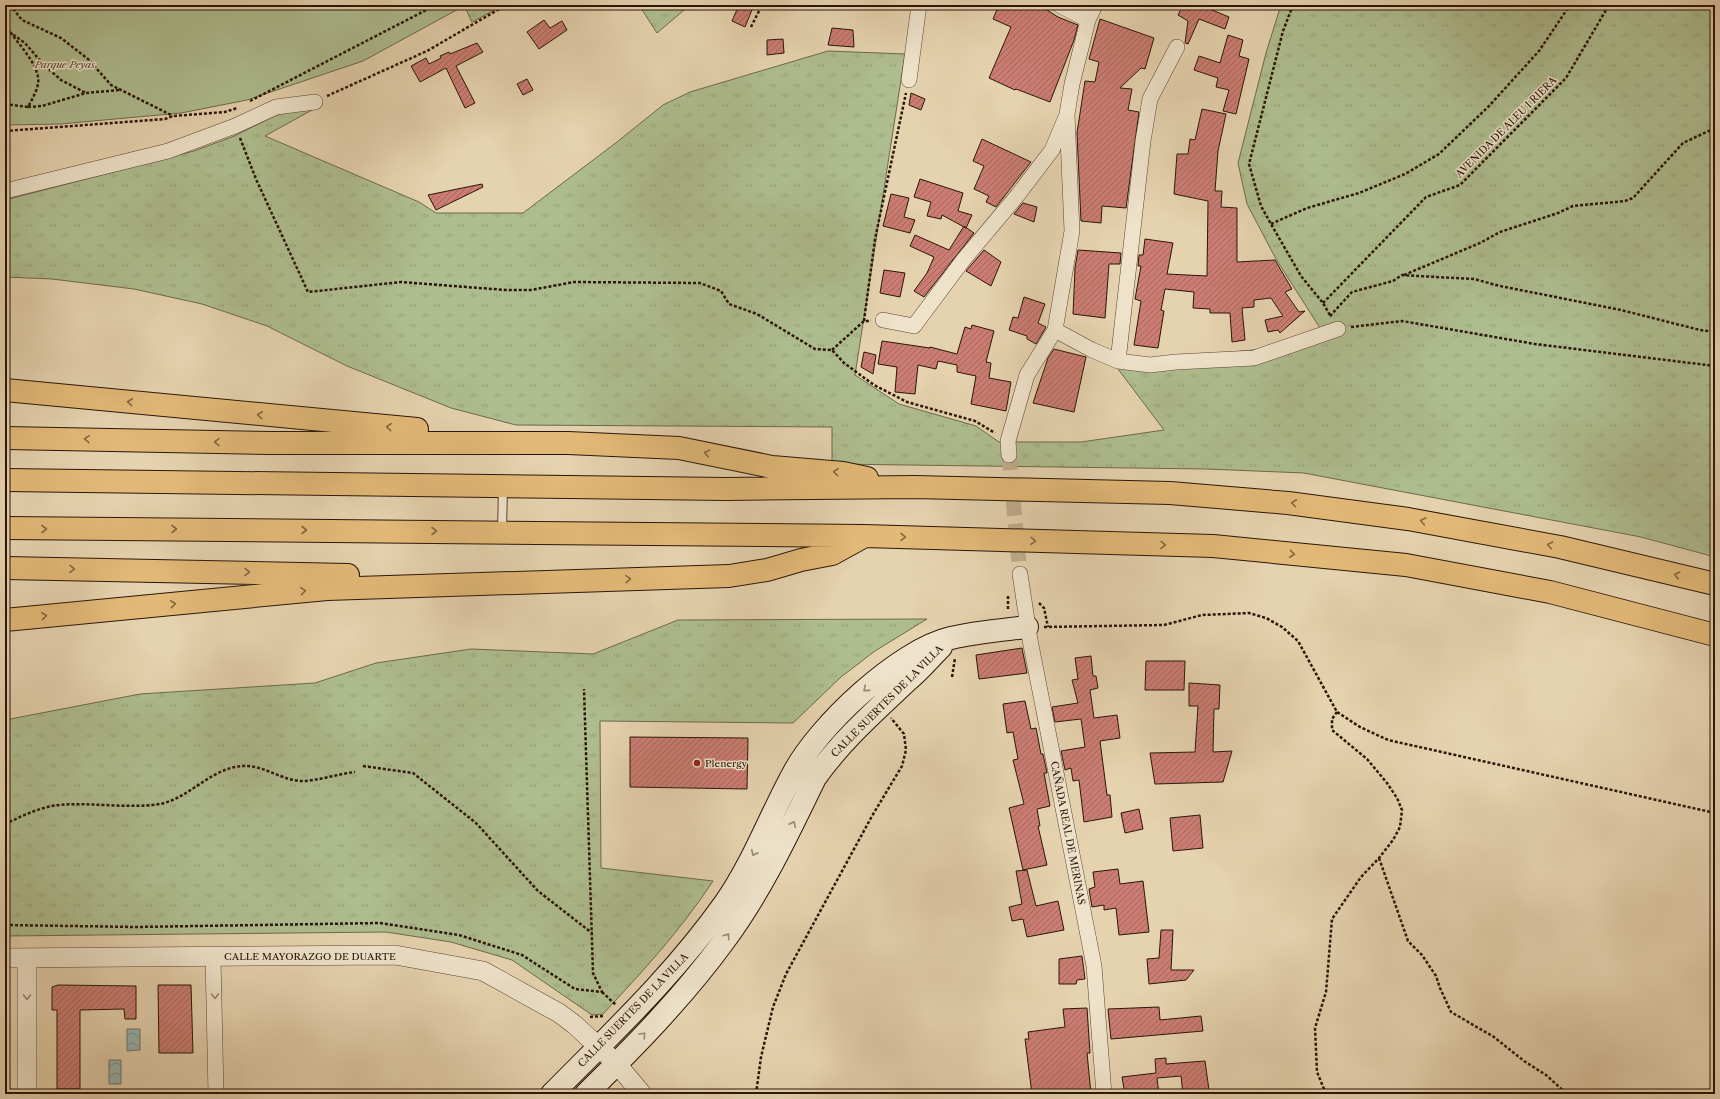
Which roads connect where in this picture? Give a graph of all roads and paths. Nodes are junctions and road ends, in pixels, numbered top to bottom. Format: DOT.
graph roads {
  1 [pos="10,5"];
  2 [pos="436,5"];
  3 [pos="506,5"];
  4 [pos="762,5"];
  5 [pos="919,5"];
  6 [pos="1059,5"];
  7 [pos="1095,5"];
  8 [pos="1293,5"];
  9 [pos="1570,5"];
  10 [pos="1609,5"];
  11 [pos="1088,20"];
  12 [pos="751,27"];
  13 [pos="5,29"];
  14 [pos="11,33"];
  15 [pos="1177,47"];
  16 [pos="909,80"];
  17 [pos="120,90"];
  18 [pos="86,93"];
  19 [pos="315,102"];
  20 [pos="5,104"];
  21 [pos="246,104"];
  22 [pos="28,107"];
  23 [pos="239,107"];
  24 [pos="224,112"];
  25 [pos="1067,114"];
  26 [pos="173,116"];
  27 [pos="235,126"];
  28 [pos="1715,128"];
  29 [pos="5,131"];
  30 [pos="5,191"];
  31 [pos="1271,224"];
  32 [pos="1402,275"];
  33 [pos="1323,304"];
  34 [pos="1330,316"];
  35 [pos="883,320"];
  36 [pos="864,321"];
  37 [pos="1338,329"];
  38 [pos="1055,330"];
  39 [pos="1715,332"];
  40 [pos="832,350"];
  41 [pos="1118,361"];
  42 [pos="1715,366"];
  43 [pos="5,390"];
  44 [pos="5,438"];
  45 [pos="568,443"];
  46 [pos="1009,448"];
  47 [pos="5,480"];
  48 [pos="503,487"];
  49 [pos="915,487"];
  50 [pos="5,528"];
  51 [pos="502,532"];
  52 [pos="864,536"];
  53 [pos="5,568"];
  54 [pos="1020,574"];
  55 [pos="602,580"];
  56 [pos="1715,584"];
  57 [pos="5,620"];
  58 [pos="1027,627"];
  59 [pos="1715,635"];
  60 [pos="950,638"];
  61 [pos="584,689"];
  62 [pos="1337,712"];
  63 [pos="891,718"];
  64 [pos="363,766"];
  65 [pos="355,772"];
  66 [pos="1715,813"];
  67 [pos="5,824"];
  68 [pos="1380,858"];
  69 [pos="5,925"];
  70 [pos="592,933"];
  71 [pos="213,957"];
  72 [pos="5,958"];
  73 [pos="27,958"];
  74 [pos="602,992"];
  75 [pos="620,1008"];
  76 [pos="599,1046"];
  77 [pos="616,1063"];
  78 [pos="27,1094"];
  79 [pos="216,1094"];
  80 [pos="552,1094"];
  81 [pos="586,1094"];
  82 [pos="642,1094"];
  83 [pos="756,1094"];
  84 [pos="1104,1094"];
  85 [pos="1326,1094"];
  86 [pos="1567,1094"];
  1 -- 17 [label="path"];
  2 -- 21 [label="path"];
  3 -- 19 [label="path"];
  4 -- 12 [label="path"];
  5 -- 16 [label="street"];
  6 -- 11 [label="street"];
  7 -- 11 [label="street"];
  8 -- 31 [label="path"];
  9 -- 31 [label="path"];
  10 -- 33 [label="path, AVENIDA DE ALEU I RIERA"];
  11 -- 25 [label="street"];
  13 -- 14 [label="path"];
  14 -- 18 [label="path"];
  14 -- 22 [label="path"];
  15 -- 41 [label="street"];
  16 -- 36 [label="path"];
  17 -- 18 [label="path"];
  17 -- 26 [label="path"];
  18 -- 22 [label="path"];
  19 -- 27 [label="street"];
  20 -- 22 [label="path"];
  23 -- 24 [label="path"];
  24 -- 26 [label="path"];
  24 -- 27 [label="path"];
  25 -- 35 [label="street"];
  25 -- 38 [label="street"];
  26 -- 29 [label="path"];
  27 -- 30 [label="street"];
  27 -- 40 [label="path"];
  28 -- 32 [label="path"];
  31 -- 33 [label="path"];
  32 -- 34 [label="path"];
  32 -- 39 [label="path"];
  33 -- 34 [label="path"];
  34 -- 37 [label="path"];
  35 -- 36 [label="path"];
  36 -- 40 [label="path"];
  37 -- 41 [label="street"];
  37 -- 42 [label="path"];
  38 -- 41 [label="street"];
  38 -- 46 [label="street"];
  40 -- 46 [label="path"];
  45 -- 43 [label="highway, one-way"];
  45 -- 44 [label="highway, one-way"];
  49 -- 45 [label="highway, one-way"];
  47 -- 48 [label="highway"];
  48 -- 49 [label="highway"];
  48 -- 51 [label="lane"];
  56 -- 49 [label="highway, one-way"];
  50 -- 51 [label="highway, one-way"];
  51 -- 52 [label="highway"];
  55 -- 52 [label="highway, one-way"];
  52 -- 59 [label="highway, one-way"];
  53 -- 55 [label="highway, one-way"];
  54 -- 58 [label="street, CAÑADA REAL DE MERINAS"];
  57 -- 55 [label="highway, one-way"];
  58 -- 60 [label="main road, CALLE SUERTES DE LA VILLA"];
  58 -- 62 [label="path"];
  58 -- 84 [label="street, CAÑADA REAL DE MERINAS"];
  60 -- 76 [label="main road, CALLE SUERTES DE LA VILLA, one-way"];
  77 -- 60 [label="main road, CALLE SUERTES DE LA VILLA, one-way"];
  61 -- 70 [label="path"];
  62 -- 66 [label="path"];
  62 -- 68 [label="path"];
  63 -- 83 [label="path"];
  64 -- 70 [label="path"];
  65 -- 67 [label="path"];
  68 -- 85 [label="path"];
  68 -- 86 [label="path"];
  69 -- 74 [label="path"];
  70 -- 74 [label="path"];
  71 -- 73 [label="street, CALLE MAYORAZGO DE DUARTE"];
  71 -- 76 [label="street, CALLE MAYORAZGO DE DUARTE"];
  71 -- 79 [label="street, one-way"];
  72 -- 73 [label="street, CALLE MAYORAZGO DE DUARTE"];
  73 -- 78 [label="street, one-way"];
  74 -- 75 [label="path"];
  76 -- 77 [label="street, CALLE MAYORAZGO DE DUARTE"];
  76 -- 80 [label="main road, CALLE SUERTES DE LA VILLA"];
  77 -- 81 [label="main road, CALLE SUERTES DE LA VILLA"];
  77 -- 82 [label="street, CALLE MAYORAZGO DE DUARTE"];
}
